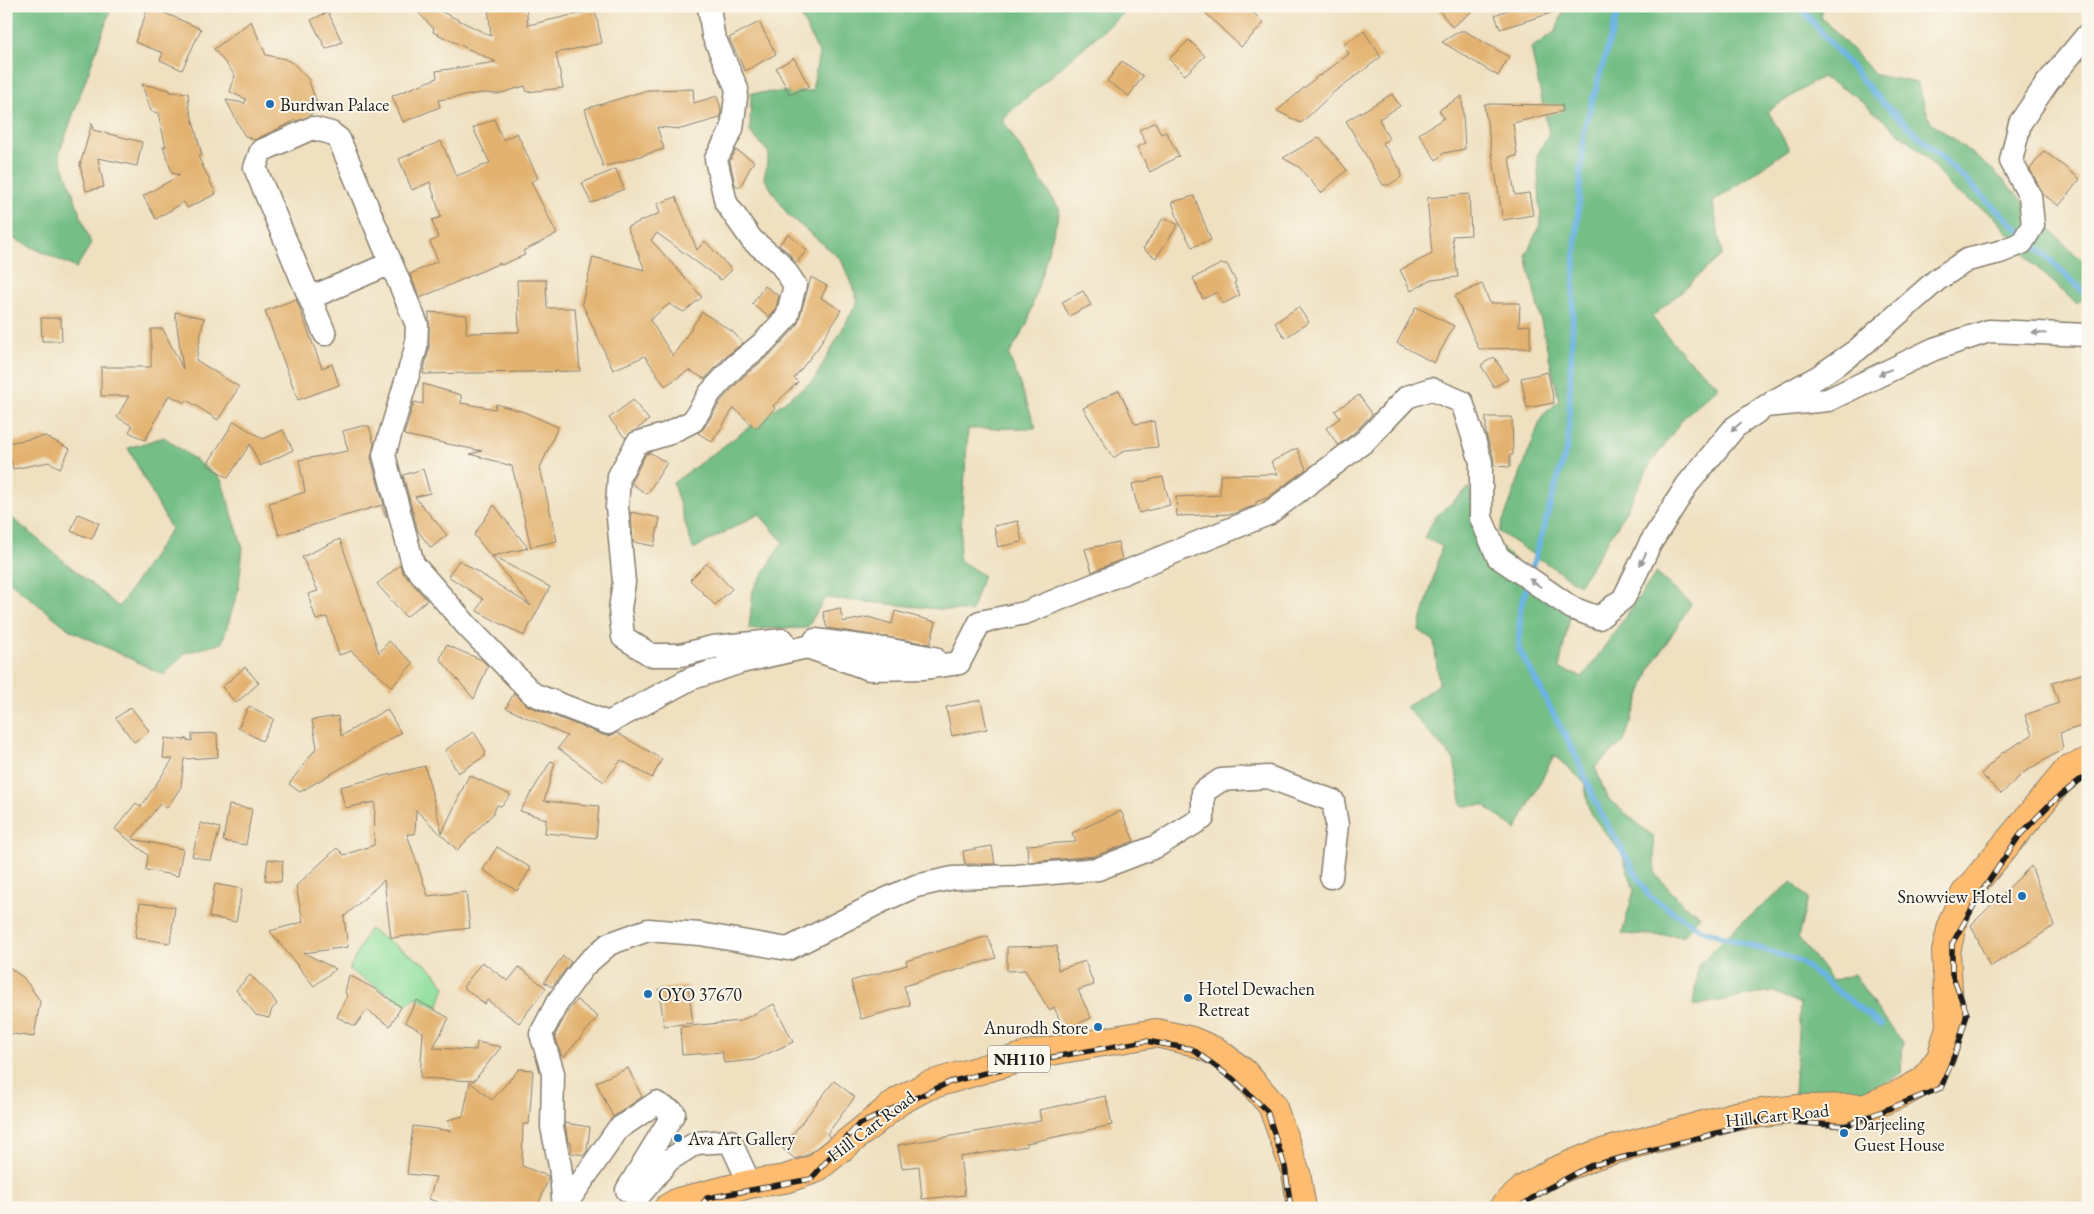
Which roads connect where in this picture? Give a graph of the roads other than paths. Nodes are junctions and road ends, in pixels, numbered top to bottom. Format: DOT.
graph roads {
  1 [pos="709,6"];
  2 [pos="2088,34"];
  3 [pos="391,263"];
  4 [pos="310,298"];
  5 [pos="325,334"];
  6 [pos="2088,335"];
  7 [pos="1766,406"];
  8 [pos="959,663"];
  9 [pos="2088,762"];
  10 [pos="1331,877"];
  11 [pos="750,1184"];
  12 [pos="668,1208"];
  13 [pos="1302,1208"];
  14 [pos="1503,1208"];
  1 -- 8 [label="street"];
  2 -- 7 [label="street"];
  3 -- 4 [label="street"];
  3 -- 4 [label="street"];
  3 -- 8 [label="street"];
  4 -- 5 [label="street"];
  6 -- 7 [label="street, one-way"];
  7 -- 8 [label="street, one-way"];
  9 -- 14 [label="highway, Hill Cart Road"];
  10 -- 11 [label="street"];
  11 -- 12 [label="highway, Hill Cart Road / NH110"];
  11 -- 13 [label="highway, Hill Cart Road / NH110"];
}
